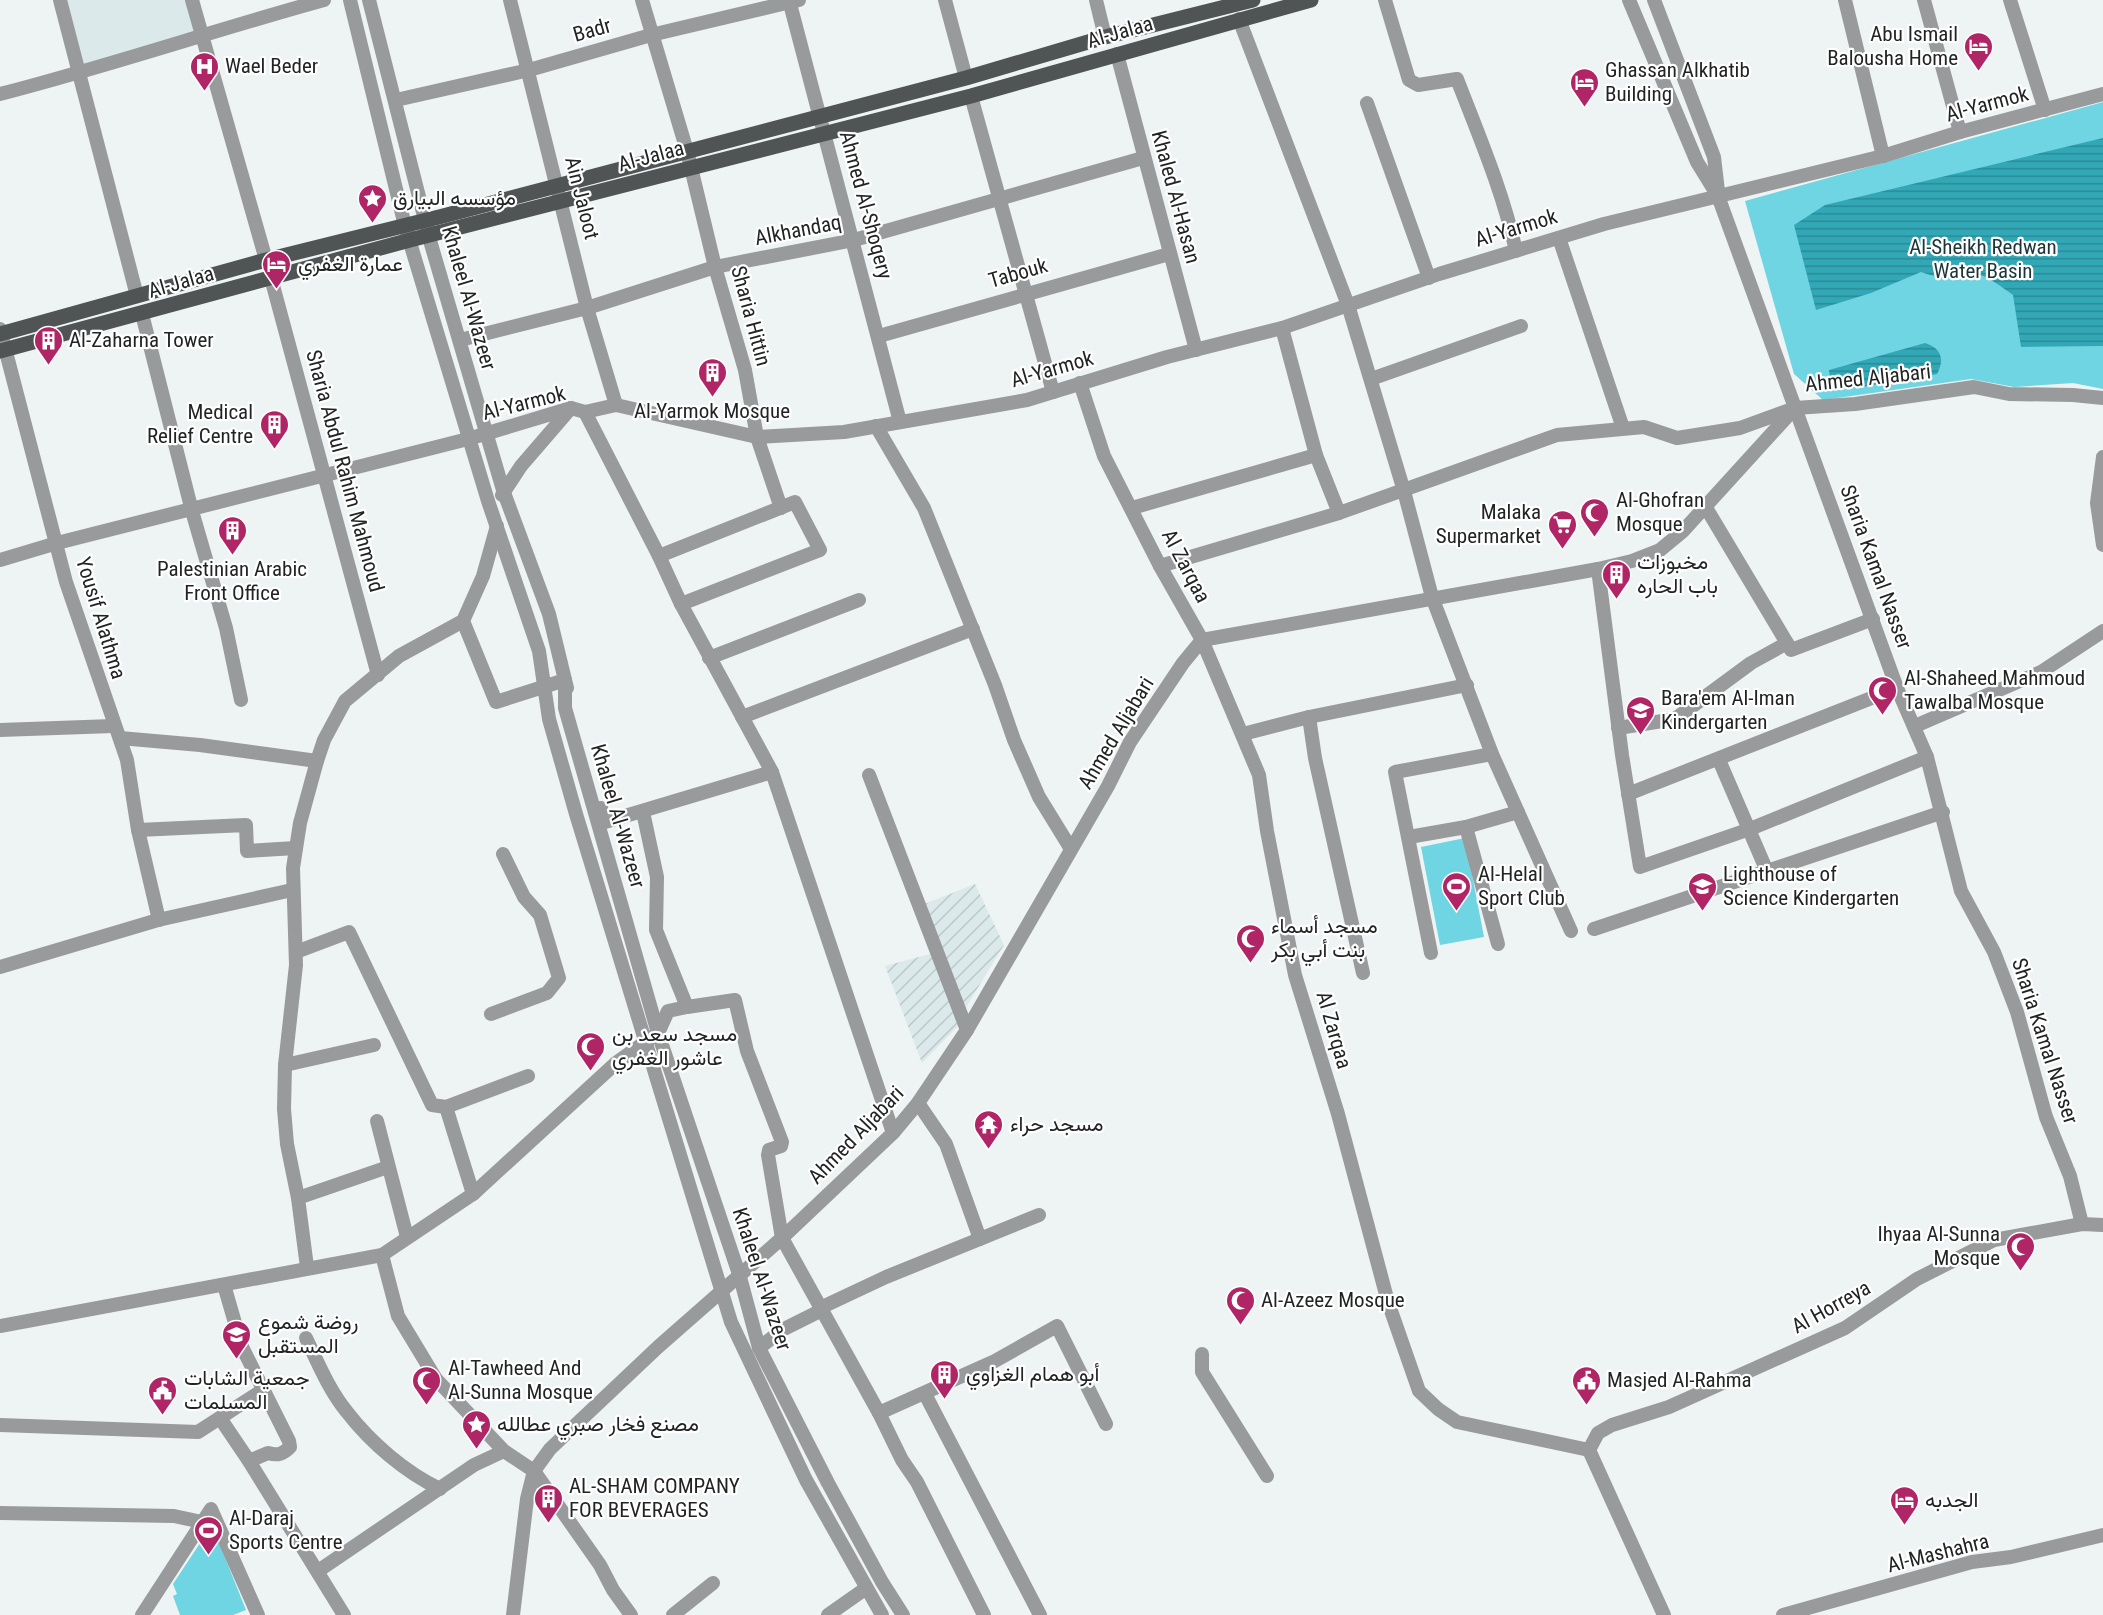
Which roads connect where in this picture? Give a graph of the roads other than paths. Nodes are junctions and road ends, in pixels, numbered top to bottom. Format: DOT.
graph roads {
  1 [pos="60,0"];
  2 [pos="192,0"];
  3 [pos="324,0"];
  4 [pos="350,0"];
  5 [pos="369,0"];
  6 [pos="510,0"];
  7 [pos="642,0"];
  8 [pos="945,0"];
  9 [pos="1096,0"];
  10 [pos="1253,0"];
  11 [pos="1311,0"];
  12 [pos="1385,0"];
  13 [pos="1629,0"];
  14 [pos="1654,0"];
  15 [pos="1845,0"];
  16 [pos="1924,0"];
  17 [pos="2010,0"];
  18 [pos="793,1"];
  19 [pos="1239,19"];
  20 [pos="201,34"];
  21 [pos="651,35"];
  22 [pos="1105,37"];
  23 [pos="1117,54"];
  24 [pos="529,70"];
  25 [pos="79,74"];
  26 [pos="966,78"];
  27 [pos="0,94"];
  28 [pos="2103,94"];
  29 [pos="971,96"];
  30 [pos="396,100"];
  31 [pos="1367,103"];
  32 [pos="2045,110"];
  33 [pos="820,116"];
  34 [pos="1960,132"];
  35 [pos="825,134"];
  36 [pos="687,151"];
  37 [pos="1882,156"];
  38 [pos="1143,158"];
  39 [pos="690,168"];
  40 [pos="558,185"];
  41 [pos="1718,196"];
  42 [pos="1000,198"];
  43 [pos="562,201"];
  44 [pos="424,220"];
  45 [pos="408,233"];
  46 [pos="429,236"];
  47 [pos="1558,238"];
  48 [pos="854,240"];
  49 [pos="1516,252"];
  50 [pos="1169,254"];
  51 [pos="266,260"];
  52 [pos="715,267"];
  53 [pos="271,278"];
  54 [pos="1429,278"];
  55 [pos="1026,292"];
  56 [pos="137,296"];
  57 [pos="1348,305"];
  58 [pos="587,308"];
  59 [pos="142,314"];
  60 [pos="1521,326"];
  61 [pos="1282,328"];
  62 [pos="0,332"];
  63 [pos="879,336"];
  64 [pos="460,340"];
  65 [pos="3,350"];
  66 [pos="1196,350"];
  67 [pos="1371,379"];
  68 [pos="1080,383"];
  69 [pos="1053,392"];
  70 [pos="2103,398"];
  71 [pos="616,405"];
  72 [pos="1795,408"];
  73 [pos="578,410"];
  74 [pos="900,422"];
  75 [pos="876,426"];
  76 [pos="1623,428"];
  77 [pos="487,433"];
  78 [pos="757,436"];
  79 [pos="468,439"];
  80 [pos="1316,455"];
  81 [pos="2103,457"];
  82 [pos="326,474"];
  83 [pos="503,490"];
  84 [pos="1404,491"];
  85 [pos="1705,506"];
  86 [pos="781,508"];
  87 [pos="1132,508"];
  88 [pos="192,511"];
  89 [pos="1339,513"];
  90 [pos="496,526"];
  91 [pos="57,543"];
  92 [pos="2103,545"];
  93 [pos="659,556"];
  94 [pos="0,560"];
  95 [pos="1160,566"];
  96 [pos="1598,569"];
  97 [pos="1432,597"];
  98 [pos="859,600"];
  99 [pos="681,604"];
  100 [pos="1872,619"];
  101 [pos="463,621"];
  102 [pos="973,629"];
  103 [pos="2103,631"];
  104 [pos="1202,640"];
  105 [pos="1786,643"];
  106 [pos="709,658"];
  107 [pos="378,675"];
  108 [pos="565,680"];
  109 [pos="1467,685"];
  110 [pos="544,687"];
  111 [pos="1897,688"];
  112 [pos="241,700"];
  113 [pos="742,717"];
  114 [pos="1308,717"];
  115 [pos="1915,726"];
  116 [pos="1618,728"];
  117 [pos="0,730"];
  118 [pos="117,732"];
  119 [pos="1243,735"];
  120 [pos="1492,754"];
  121 [pos="1927,757"];
  122 [pos="1719,760"];
  123 [pos="317,761"];
  124 [pos="772,772"];
  125 [pos="869,775"];
  126 [pos="1628,794"];
  127 [pos="643,812"];
  128 [pos="1518,812"];
  129 [pos="1943,812"];
  130 [pos="1466,827"];
  131 [pos="1750,829"];
  132 [pos="138,830"];
  133 [pos="1409,837"];
  134 [pos="296,848"];
  135 [pos="1071,849"];
  136 [pos="503,854"];
  137 [pos="1766,869"];
  138 [pos="292,890"];
  139 [pos="159,920"];
  140 [pos="1594,929"];
  141 [pos="1571,931"];
  142 [pos="1498,944"];
  143 [pos="296,952"];
  144 [pos="1431,953"];
  145 [pos="0,967"];
  146 [pos="1363,973"];
  147 [pos="687,1007"];
  148 [pos="491,1014"];
  149 [pos="967,1030"];
  150 [pos="658,1033"];
  151 [pos="645,1042"];
  152 [pos="374,1045"];
  153 [pos="285,1065"];
  154 [pos="528,1076"];
  155 [pos="918,1102"];
  156 [pos="446,1107"];
  157 [pos="377,1121"];
  158 [pos="893,1133"];
  159 [pos="388,1167"];
  160 [pos="473,1194"];
  161 [pos="298,1198"];
  162 [pos="1039,1215"];
  163 [pos="2082,1224"];
  164 [pos="2103,1225"];
  165 [pos="407,1237"];
  166 [pos="782,1238"];
  167 [pos="980,1239"];
  168 [pos="382,1255"];
  169 [pos="307,1268"];
  170 [pos="740,1277"];
  171 [pos="224,1285"];
  172 [pos="722,1292"];
  173 [pos="820,1308"];
  174 [pos="0,1326"];
  175 [pos="306,1338"];
  176 [pos="759,1348"];
  177 [pos="1202,1354"];
  178 [pos="263,1389"];
  179 [pos="925,1394"];
  180 [pos="879,1413"];
  181 [pos="220,1418"];
  182 [pos="1106,1424"];
  183 [pos="0,1425"];
  184 [pos="1589,1450"];
  185 [pos="504,1451"];
  186 [pos="249,1461"];
  187 [pos="534,1471"];
  188 [pos="1267,1476"];
  189 [pos="440,1489"];
  190 [pos="0,1513"];
  191 [pos="202,1522"];
  192 [pos="2103,1535"];
  193 [pos="318,1571"];
  194 [pos="714,1583"];
  195 [pos="865,1589"];
  196 [pos="142,1615"];
  197 [pos="258,1615"];
  198 [pos="344,1615"];
  199 [pos="513,1615"];
  200 [pos="631,1615"];
  201 [pos="673,1615"];
  202 [pos="828,1615"];
  203 [pos="882,1615"];
  204 [pos="903,1615"];
  205 [pos="984,1615"];
  206 [pos="1041,1615"];
  207 [pos="1664,1615"];
  208 [pos="1783,1615"];
  1 -- 25 [label="street"];
  2 -- 20 [label="street"];
  3 -- 20 [label="street"];
  4 -- 45 [label="street, Khaleel Al-Wazeer"];
  5 -- 30 [label="street, Khaleel Al-Wazeer"];
  6 -- 24 [label="street, Ain Jaloot"];
  7 -- 21 [label="street, Sharia Hittin"];
  8 -- 26 [label="street"];
  9 -- 22 [label="street"];
  10 -- 22 [label="main road, Al-Jalaa"];
  11 -- 19 [label="main road, Al-Jalaa"];
  12 -- 49 [label="street"];
  13 -- 41 [label="street, Sharia Kamal Nasser"];
  14 -- 41 [label="street, Sharia Kamal Nasser"];
  15 -- 37 [label="street"];
  16 -- 34 [label="street"];
  17 -- 32 [label="street"];
  18 -- 21 [label="street, Badr"];
  18 -- 33 [label="street, Ahmed Al-Shoqery"];
  19 -- 23 [label="main road, Al-Jalaa"];
  19 -- 57 [label="street"];
  20 -- 25 [label="street"];
  20 -- 51 [label="street"];
  21 -- 24 [label="street, Badr"];
  21 -- 36 [label="street, Sharia Hittin"];
  22 -- 26 [label="main road, Al-Jalaa"];
  23 -- 29 [label="main road, Al-Jalaa"];
  23 -- 38 [label="street, Khaled Al-Hasan"];
  24 -- 30 [label="street, Badr"];
  24 -- 40 [label="street, Ain Jaloot"];
  25 -- 27 [label="street"];
  25 -- 56 [label="street"];
  26 -- 33 [label="main road, Al-Jalaa"];
  28 -- 32 [label="street, Al-Yarmok"];
  29 -- 35 [label="main road, Al-Jalaa"];
  29 -- 42 [label="street"];
  30 -- 44 [label="street, Khaleel Al-Wazeer"];
  31 -- 54 [label="street"];
  32 -- 34 [label="street, Al-Yarmok"];
  33 -- 35 [label="street, Ahmed Al-Shoqery"];
  33 -- 36 [label="main road, Al-Jalaa"];
  34 -- 37 [label="street, Al-Yarmok"];
  35 -- 39 [label="main road, Al-Jalaa"];
  35 -- 48 [label="street, Ahmed Al-Shoqery"];
  36 -- 39 [label="street, Sharia Hittin"];
  36 -- 40 [label="main road, Al-Jalaa"];
  37 -- 41 [label="street, Al-Yarmok"];
  38 -- 42 [label="street, Alkhandaq"];
  38 -- 50 [label="street, Khaled Al-Hasan"];
  39 -- 43 [label="main road, Al-Jalaa"];
  39 -- 52 [label="street, Sharia Hittin"];
  40 -- 43 [label="street, Ain Jaloot"];
  40 -- 44 [label="main road, Al-Jalaa"];
  41 -- 47 [label="street, Al-Yarmok"];
  41 -- 72 [label="street, Sharia Kamal Nasser"];
  42 -- 48 [label="street, Alkhandaq"];
  42 -- 55 [label="street"];
  43 -- 46 [label="main road, Al-Jalaa"];
  43 -- 58 [label="street, Ain Jaloot"];
  44 -- 45 [label="main road, Al-Jalaa"];
  44 -- 46 [label="street, Khaleel Al-Wazeer"];
  45 -- 46 [label="main road, Al-Jalaa"];
  45 -- 51 [label="main road, Al-Jalaa"];
  45 -- 53 [label="main road, Al-Jalaa"];
  45 -- 79 [label="street, Khaleel Al-Wazeer"];
  46 -- 64 [label="street, Khaleel Al-Wazeer"];
  47 -- 49 [label="street, Al-Yarmok"];
  47 -- 76 [label="street"];
  48 -- 52 [label="street, Alkhandaq"];
  48 -- 63 [label="street, Ahmed Al-Shoqery"];
  49 -- 54 [label="street, Al-Yarmok"];
  50 -- 55 [label="street, Tabouk"];
  50 -- 66 [label="street, Khaled Al-Hasan"];
  51 -- 56 [label="main road, Al-Jalaa"];
  52 -- 58 [label="street, Alkhandaq"];
  52 -- 78 [label="street, Sharia Hittin"];
  53 -- 59 [label="main road, Al-Jalaa"];
  53 -- 82 [label="street, Sharia Abdul Rahim Mahmoud"];
  54 -- 57 [label="street, Al-Yarmok"];
  55 -- 63 [label="street, Tabouk"];
  55 -- 69 [label="street"];
  56 -- 62 [label="main road, Al-Jalaa"];
  57 -- 61 [label="street, Al-Yarmok"];
  57 -- 67 [label="street"];
  58 -- 64 [label="street, Alkhandaq"];
  58 -- 71 [label="street, Ain Jaloot"];
  59 -- 65 [label="main road, Al-Jalaa"];
  59 -- 88 [label="street"];
  60 -- 67 [label="street"];
  61 -- 66 [label="street, Al-Yarmok"];
  61 -- 80 [label="street"];
  62 -- 65 [label="street, Yousif Alathma"];
  63 -- 74 [label="street, Ahmed Al-Shoqery"];
  64 -- 77 [label="street, Khaleel Al-Wazeer"];
  65 -- 91 [label="street, Yousif Alathma"];
  66 -- 68 [label="street, Al-Yarmok"];
  67 -- 84 [label="street"];
  68 -- 69 [label="street, Al-Yarmok"];
  68 -- 87 [label="street, Al Zarqaa"];
  69 -- 74 [label="street, Al-Yarmok"];
  70 -- 72 [label="street, Ahmed Aljabari"];
  71 -- 73 [label="street, Al-Yarmok"];
  71 -- 78 [label="street, Al-Yarmok"];
  72 -- 76 [label="street"];
  72 -- 85 [label="street, Ahmed Aljabari"];
  72 -- 100 [label="street, Sharia Kamal Nasser"];
  73 -- 77 [label="street, Al-Yarmok"];
  73 -- 83 [label="street"];
  73 -- 93 [label="street"];
  74 -- 75 [label="street, Al-Yarmok"];
  75 -- 78 [label="street, Al-Yarmok"];
  75 -- 102 [label="street"];
  76 -- 84 [label="street"];
  77 -- 79 [label="street, Al-Yarmok"];
  77 -- 83 [label="street, Khaleel Al-Wazeer"];
  78 -- 86 [label="street, Sharia Hittin"];
  79 -- 82 [label="street, Al-Yarmok"];
  79 -- 90 [label="street, Khaleel Al-Wazeer"];
  80 -- 87 [label="street"];
  80 -- 89 [label="street"];
  81 -- 92 [label="street"];
  82 -- 88 [label="street, Al-Yarmok"];
  82 -- 107 [label="street, Sharia Abdul Rahim Mahmoud"];
  83 -- 90 [label="street"];
  83 -- 108 [label="street, Khaleel Al-Wazeer"];
  84 -- 89 [label="street"];
  84 -- 97 [label="street"];
  85 -- 96 [label="street, Ahmed Aljabari"];
  85 -- 105 [label="street"];
  86 -- 93 [label="street"];
  86 -- 99 [label="street"];
  87 -- 95 [label="street, Al Zarqaa"];
  88 -- 91 [label="street, Al-Yarmok"];
  88 -- 112 [label="street"];
  89 -- 95 [label="street"];
  90 -- 101 [label="street"];
  90 -- 110 [label="street, Khaleel Al-Wazeer"];
  91 -- 94 [label="street, Al-Yarmok"];
  91 -- 118 [label="street, Yousif Alathma"];
  93 -- 99 [label="street"];
  95 -- 104 [label="street, Al Zarqaa"];
  96 -- 97 [label="street, Ahmed Aljabari"];
  96 -- 116 [label="street"];
  97 -- 104 [label="street, Ahmed Aljabari"];
  97 -- 109 [label="street"];
  98 -- 106 [label="street"];
  99 -- 106 [label="street"];
  100 -- 105 [label="street"];
  100 -- 111 [label="street, Sharia Kamal Nasser"];
  101 -- 107 [label="street"];
  101 -- 110 [label="street"];
  102 -- 113 [label="street"];
  102 -- 135 [label="street"];
  103 -- 115 [label="street"];
  104 -- 119 [label="street, Al Zarqaa"];
  104 -- 135 [label="street, Ahmed Aljabari"];
  105 -- 116 [label="street"];
  106 -- 113 [label="street"];
  107 -- 123 [label="street"];
  108 -- 110 [label="street"];
  108 -- 127 [label="street"];
  108 -- 150 [label="street, Khaleel Al-Wazeer"];
  109 -- 114 [label="street"];
  109 -- 120 [label="street"];
  110 -- 151 [label="street, Khaleel Al-Wazeer"];
  111 -- 115 [label="street, Sharia Kamal Nasser"];
  111 -- 122 [label="street"];
  113 -- 124 [label="street"];
  114 -- 119 [label="street"];
  114 -- 146 [label="street"];
  115 -- 121 [label="street, Sharia Kamal Nasser"];
  116 -- 126 [label="street"];
  117 -- 118 [label="street"];
  118 -- 123 [label="street"];
  118 -- 132 [label="street, Yousif Alathma"];
  119 -- 184 [label="street, Al Zarqaa"];
  120 -- 128 [label="street"];
  120 -- 133 [label="street"];
  121 -- 129 [label="street, Sharia Kamal Nasser"];
  121 -- 131 [label="street"];
  122 -- 126 [label="street"];
  122 -- 131 [label="street"];
  123 -- 134 [label="street"];
  124 -- 127 [label="street"];
  124 -- 158 [label="street"];
  125 -- 149 [label="street"];
  126 -- 131 [label="street"];
  127 -- 147 [label="street"];
  128 -- 130 [label="street"];
  128 -- 141 [label="street"];
  129 -- 137 [label="street"];
  129 -- 163 [label="street, Sharia Kamal Nasser"];
  130 -- 133 [label="street"];
  130 -- 142 [label="street"];
  131 -- 137 [label="street"];
  132 -- 134 [label="street"];
  132 -- 139 [label="street, Yousif Alathma"];
  133 -- 144 [label="street"];
  134 -- 138 [label="street"];
  135 -- 149 [label="street, Ahmed Aljabari"];
  136 -- 148 [label="street"];
  137 -- 140 [label="street"];
  138 -- 139 [label="street"];
  138 -- 143 [label="street"];
  139 -- 145 [label="street"];
  143 -- 153 [label="street"];
  143 -- 156 [label="street"];
  147 -- 150 [label="street"];
  147 -- 166 [label="street"];
  149 -- 155 [label="street, Ahmed Aljabari"];
  150 -- 151 [label="street"];
  150 -- 170 [label="street, Khaleel Al-Wazeer"];
  151 -- 160 [label="street"];
  151 -- 172 [label="street, Khaleel Al-Wazeer"];
  152 -- 153 [label="street"];
  153 -- 161 [label="street"];
  154 -- 156 [label="street"];
  155 -- 158 [label="street, Ahmed Aljabari"];
  155 -- 167 [label="street"];
  156 -- 160 [label="street"];
  157 -- 159 [label="street"];
  158 -- 166 [label="street, Ahmed Aljabari"];
  159 -- 161 [label="street"];
  159 -- 165 [label="street"];
  160 -- 165 [label="street"];
  161 -- 169 [label="street"];
  162 -- 167 [label="street"];
  163 -- 164 [label="street, Al Horreya"];
  163 -- 184 [label="street, Al Horreya"];
  165 -- 168 [label="street"];
  166 -- 170 [label="street, Ahmed Aljabari"];
  166 -- 173 [label="street"];
  167 -- 173 [label="street"];
  168 -- 169 [label="street"];
  168 -- 185 [label="street"];
  169 -- 171 [label="street"];
  170 -- 172 [label="street, Ahmed Aljabari"];
  170 -- 176 [label="street, Khaleel Al-Wazeer"];
  171 -- 174 [label="street"];
  171 -- 178 [label="street"];
  172 -- 187 [label="street, Ahmed Aljabari"];
  172 -- 195 [label="street, Khaleel Al-Wazeer"];
  173 -- 176 [label="street"];
  173 -- 180 [label="street"];
  175 -- 189 [label="street"];
  176 -- 204 [label="street, Khaleel Al-Wazeer"];
  177 -- 188 [label="street"];
  178 -- 181 [label="street"];
  178 -- 186 [label="street"];
  179 -- 180 [label="street"];
  179 -- 182 [label="street"];
  179 -- 206 [label="street"];
  180 -- 205 [label="street"];
  181 -- 183 [label="street"];
  181 -- 186 [label="street"];
  184 -- 207 [label="street"];
  185 -- 187 [label="street"];
  185 -- 189 [label="street"];
  186 -- 193 [label="street"];
  187 -- 199 [label="street, Ahmed Aljabari"];
  187 -- 200 [label="street"];
  189 -- 193 [label="street"];
  190 -- 191 [label="street"];
  191 -- 196 [label="street"];
  191 -- 197 [label="street"];
  192 -- 208 [label="street, Al-Mashahra"];
  193 -- 198 [label="street"];
  194 -- 201 [label="street"];
  195 -- 202 [label="street"];
  195 -- 203 [label="street, Khaleel Al-Wazeer"];
}
